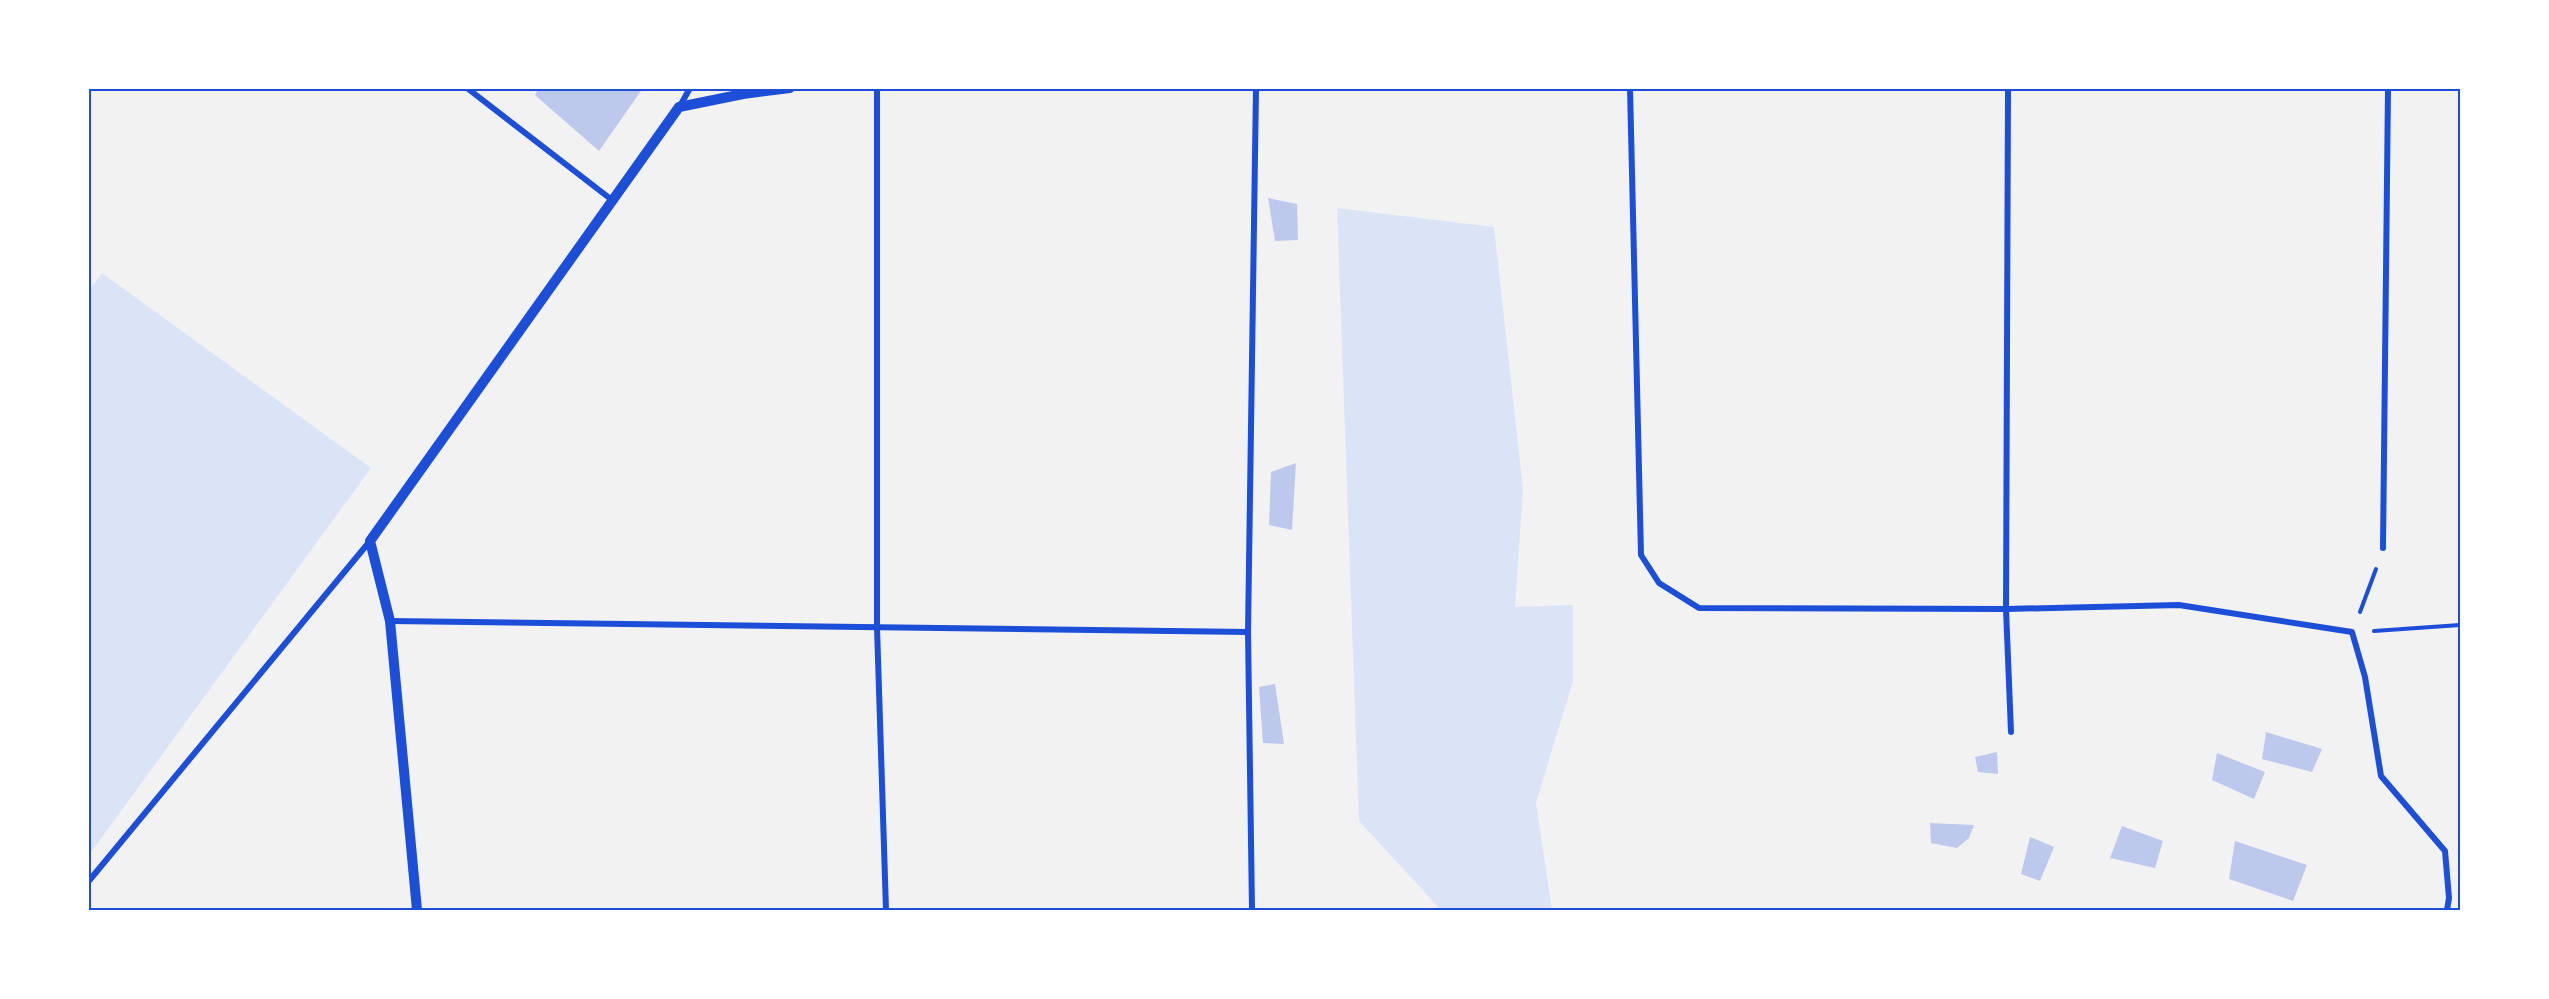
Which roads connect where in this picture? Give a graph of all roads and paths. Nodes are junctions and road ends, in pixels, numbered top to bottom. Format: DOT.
graph roads {
  1 [pos="467,88"];
  2 [pos="690,88"];
  3 [pos="790,88"];
  4 [pos="877,88"];
  5 [pos="1256,88"];
  6 [pos="1630,88"];
  7 [pos="2008,88"];
  8 [pos="2388,88"];
  9 [pos="679,106"];
  10 [pos="612,200"];
  11 [pos="370,541"];
  12 [pos="2383,548"];
  13 [pos="2006,609"];
  14 [pos="390,621"];
  15 [pos="2460,625"];
  16 [pos="877,627"];
  17 [pos="1248,632"];
  18 [pos="2352,632"];
  19 [pos="2011,732"];
  20 [pos="88,882"];
  21 [pos="417,910"];
  22 [pos="886,910"];
  23 [pos="1252,910"];
  24 [pos="2447,910"];
  1 -- 10 [label="street"];
  2 -- 9 [label="street"];
  3 -- 9 [label="street"];
  4 -- 16 [label="street"];
  5 -- 17 [label="street"];
  6 -- 13 [label="street"];
  7 -- 13 [label="street"];
  8 -- 12 [label="street"];
  9 -- 10 [label="street"];
  10 -- 11 [label="street"];
  11 -- 14 [label="street"];
  11 -- 20 [label="street"];
  12 -- 18 [label="path"];
  13 -- 18 [label="street"];
  13 -- 19 [label="street"];
  14 -- 16 [label="street"];
  14 -- 21 [label="street"];
  15 -- 18 [label="path"];
  16 -- 17 [label="street"];
  16 -- 22 [label="street"];
  17 -- 23 [label="street"];
  18 -- 24 [label="street"];
}
